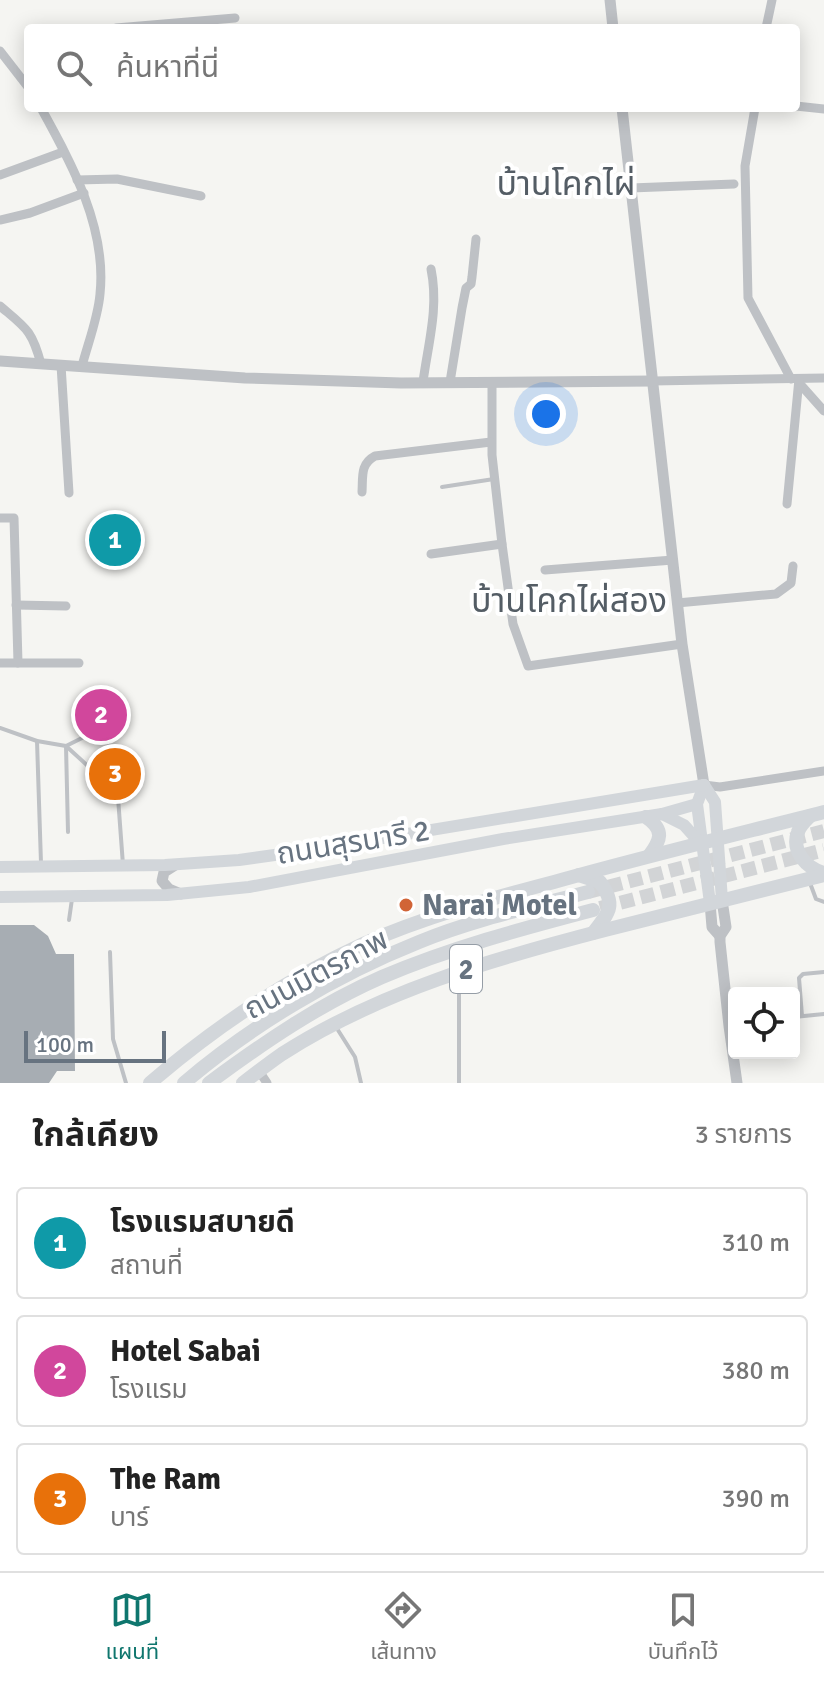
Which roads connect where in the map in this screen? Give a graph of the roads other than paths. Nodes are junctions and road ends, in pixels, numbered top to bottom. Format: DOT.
graph roads {
  1 [pos="610,0"];
  2 [pos="772,0"];
  3 [pos="235,18"];
  4 [pos="164,24"];
  5 [pos="613,24"];
  6 [pos="767,24"];
  7 [pos="0,51"];
  8 [pos="24,82"];
  9 [pos="800,106"];
  10 [pos="824,109"];
  11 [pos="45,112"];
  12 [pos="622,112"];
  13 [pos="754,112"];
  14 [pos="63,152"];
  15 [pos="0,175"];
  16 [pos="77,180"];
  17 [pos="734,184"];
  18 [pos="631,188"];
  19 [pos="84,193"];
  20 [pos="201,196"];
  21 [pos="0,220"];
  22 [pos="476,239"];
  23 [pos="431,269"];
  24 [pos="0,306"];
  25 [pos="0,361"];
  26 [pos="41,364"];
  27 [pos="61,365"];
  28 [pos="82,366"];
  29 [pos="824,378"];
  30 [pos="653,381"];
  31 [pos="796,381"];
  32 [pos="423,382"];
  33 [pos="450,382"];
  34 [pos="492,382"];
  35 [pos="824,411"];
  36 [pos="491,442"];
  37 [pos="494,479"];
  38 [pos="442,487"];
  39 [pos="362,492"];
  40 [pos="69,493"];
  41 [pos="787,504"];
  42 [pos="0,518"];
  43 [pos="502,544"];
  44 [pos="431,554"];
  45 [pos="673,560"];
  46 [pos="793,566"];
  47 [pos="545,570"];
  48 [pos="677,603"];
  49 [pos="16,605"];
  50 [pos="66,606"];
  51 [pos="682,644"];
  52 [pos="0,663"];
  53 [pos="18,663"];
  54 [pos="79,663"];
  55 [pos="0,728"];
  56 [pos="37,741"];
  57 [pos="66,746"];
  58 [pos="824,771"];
  59 [pos="117,784"];
  60 [pos="704,785"];
  61 [pos="697,804"];
  62 [pos="662,814"];
  63 [pos="817,814"];
  64 [pos="646,817"];
  65 [pos="68,832"];
  66 [pos="718,839"];
  67 [pos="701,844"];
  68 [pos="649,856"];
  69 [pos="178,864"];
  70 [pos="42,866"];
  71 [pos="123,866"];
  72 [pos="0,867"];
  73 [pos="824,874"];
  74 [pos="579,875"];
  75 [pos="808,879"];
  76 [pos="588,892"];
  77 [pos="182,894"];
  78 [pos="73,896"];
  79 [pos="0,897"];
  80 [pos="716,902"];
  81 [pos="824,902"];
  82 [pos="593,910"];
  83 [pos="69,920"];
  84 [pos="593,933"];
  85 [pos="110,952"];
  86 [pos="457,972"];
  87 [pos="824,972"];
  88 [pos="728,1001"];
  89 [pos="824,1014"];
  90 [pos="802,1016"];
  91 [pos="335,1025"];
  92 [pos="734,1059"];
  93 [pos="263,1077"];
  94 [pos="126,1083"];
  95 [pos="150,1083"];
  96 [pos="184,1083"];
  97 [pos="209,1083"];
  98 [pos="243,1083"];
  99 [pos="361,1083"];
  100 [pos="459,1083"];
  101 [pos="737,1083"];
  1 -- 5 [label="street"];
  2 -- 6 [label="street"];
  3 -- 4 [label="street"];
  7 -- 8 [label="street"];
  9 -- 10 [label="street"];
  11 -- 14 [label="street"];
  12 -- 18 [label="street"];
  13 -- 31 [label="street"];
  14 -- 15 [label="street"];
  14 -- 16 [label="street"];
  16 -- 19 [label="street"];
  16 -- 20 [label="street"];
  17 -- 18 [label="street"];
  18 -- 30 [label="street"];
  19 -- 21 [label="street"];
  19 -- 28 [label="street"];
  22 -- 33 [label="street"];
  23 -- 32 [label="street"];
  24 -- 26 [label="street"];
  25 -- 26 [label="street"];
  26 -- 27 [label="street"];
  27 -- 28 [label="street"];
  27 -- 40 [label="street"];
  28 -- 32 [label="street"];
  29 -- 31 [label="street"];
  30 -- 31 [label="street"];
  30 -- 34 [label="street"];
  30 -- 45 [label="street"];
  31 -- 35 [label="street"];
  31 -- 41 [label="street"];
  32 -- 33 [label="street"];
  33 -- 34 [label="street"];
  34 -- 36 [label="street"];
  36 -- 37 [label="street"];
  36 -- 39 [label="street"];
  37 -- 38 [label="lane"];
  37 -- 43 [label="street"];
  42 -- 49 [label="street"];
  43 -- 44 [label="street"];
  43 -- 51 [label="street"];
  45 -- 47 [label="street"];
  45 -- 48 [label="street"];
  46 -- 48 [label="street"];
  48 -- 51 [label="street"];
  49 -- 50 [label="street"];
  49 -- 53 [label="street"];
  51 -- 60 [label="street"];
  52 -- 53 [label="street"];
  53 -- 54 [label="street"];
  55 -- 56 [label="lane"];
  56 -- 57 [label="lane"];
  56 -- 70 [label="lane"];
  57 -- 59 [label="lane"];
  57 -- 59 [label="lane"];
  57 -- 65 [label="lane"];
  58 -- 60 [label="street"];
  59 -- 71 [label="lane"];
  60 -- 61 [label="main road"];
  60 -- 66 [label="main road"];
  60 -- 69 [label="main road, ถนนสุรนารี 2"];
  61 -- 62 [label="main road, ถนนสุรนารี 2"];
  61 -- 67 [label="main road"];
  62 -- 64 [label="main road, ถนนสุรนารี 2"];
  62 -- 67 [label="main road"];
  63 -- 66 [label="highway, ถนนมิตรภาพ / 2"];
  63 -- 73 [label="highway"];
  64 -- 68 [label="highway"];
  64 -- 77 [label="main road, ถนนสุรนารี 2"];
  66 -- 67 [label="highway, ถนนมิตรภาพ / 2"];
  66 -- 80 [label="main road"];
  67 -- 68 [label="highway, ถนนมิตรภาพ / 2"];
  67 -- 80 [label="main road"];
  68 -- 74 [label="highway, ถนนมิตรภาพ / 2"];
  69 -- 71 [label="main road, ถนนสุรนารี 2"];
  69 -- 77 [label="street"];
  70 -- 71 [label="main road, ถนนสุรนารี 2"];
  70 -- 72 [label="main road, ถนนสุรนารี 2"];
  73 -- 75 [label="highway, ถนนมิตรภาพ / 2"];
  74 -- 84 [label="highway"];
  74 -- 95 [label="highway, ถนนมิตรภาพ / 2"];
  75 -- 80 [label="highway, ถนนมิตรภาพ / 2"];
  75 -- 81 [label="lane"];
  76 -- 96 [label="highway, ถนนมิตรภาพ / 2"];
  77 -- 78 [label="main road, ถนนสุรนารี 2"];
  78 -- 79 [label="main road, ถนนสุรนารี 2"];
  78 -- 83 [label="lane"];
  80 -- 84 [label="highway, ถนนมิตรภาพ / 2"];
  80 -- 88 [label="street"];
  82 -- 97 [label="highway, ถนนมิตรภาพ / 2"];
  84 -- 86 [label="highway, ถนนมิตรภาพ / 2"];
  85 -- 94 [label="lane"];
  86 -- 91 [label="highway, ถนนมิตรภาพ / 2"];
  86 -- 100 [label="lane"];
  87 -- 90 [label="lane"];
  89 -- 90 [label="lane"];
  91 -- 93 [label="highway, ถนนมิตรภาพ / 2"];
  91 -- 99 [label="lane"];
  92 -- 101 [label="street"];
  93 -- 98 [label="highway, ถนนมิตรภาพ / 2"];
}
